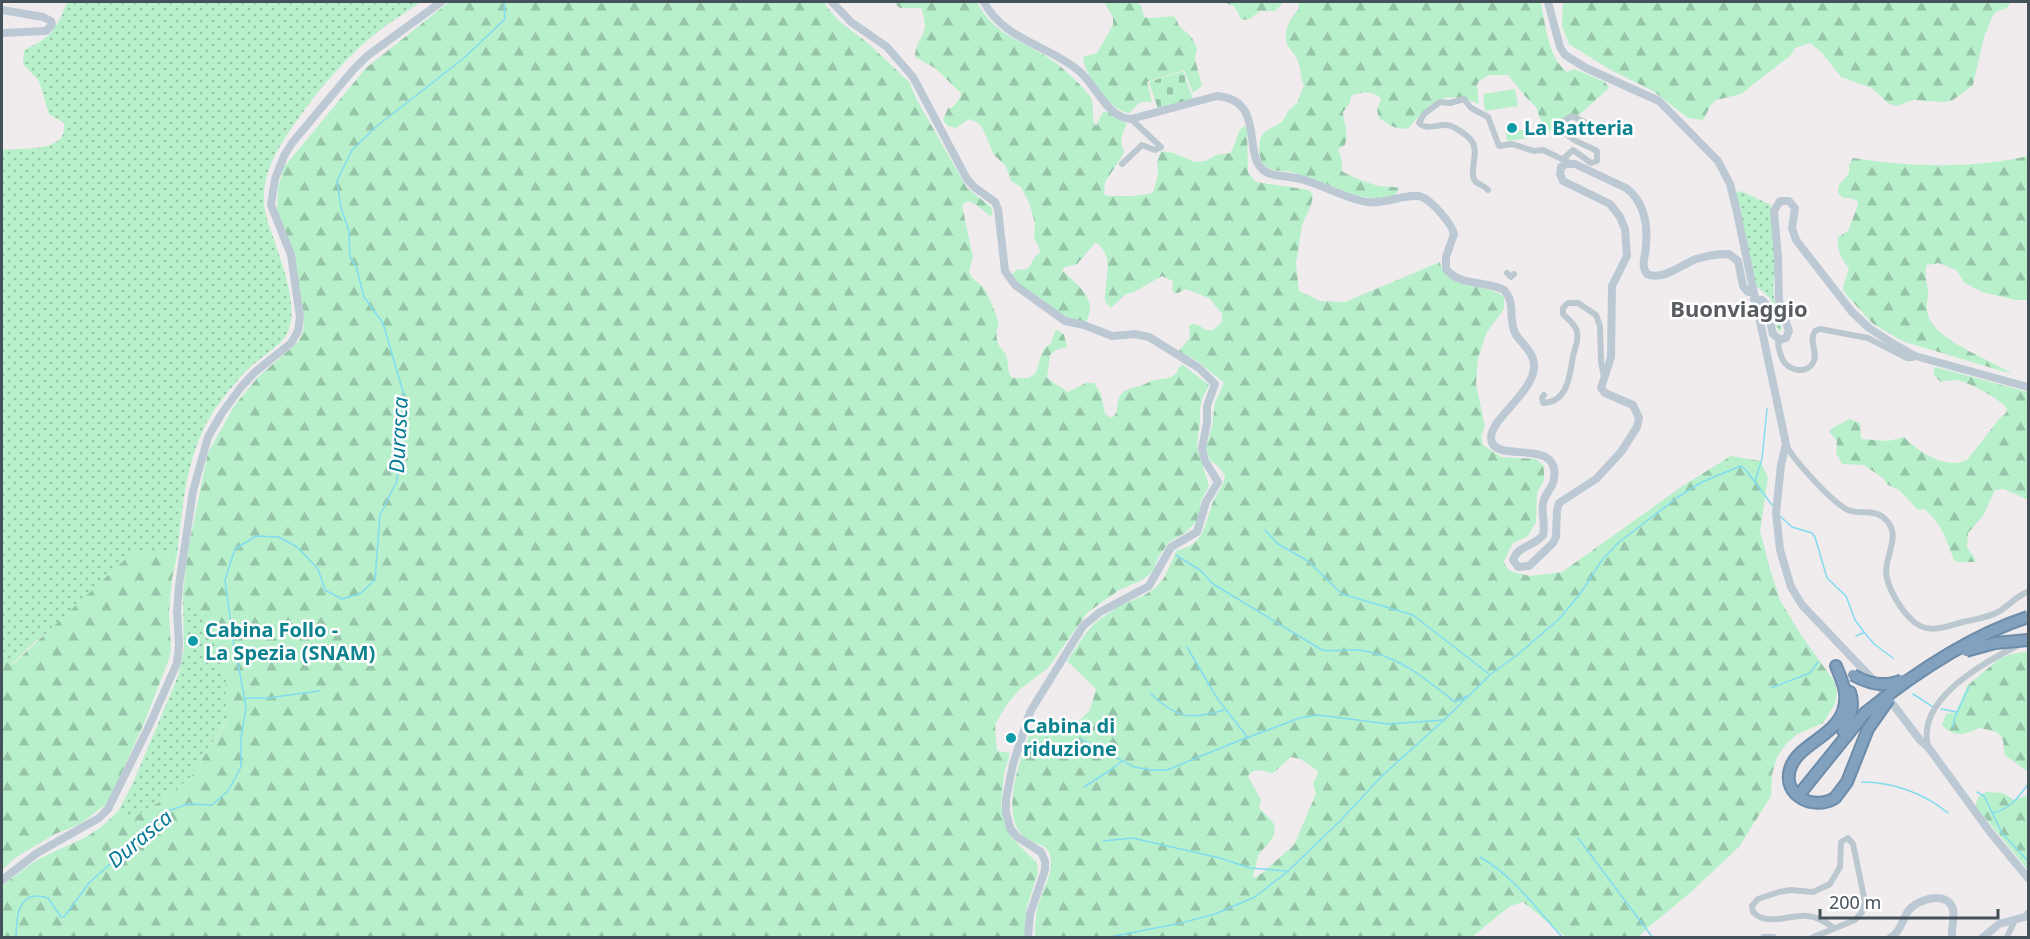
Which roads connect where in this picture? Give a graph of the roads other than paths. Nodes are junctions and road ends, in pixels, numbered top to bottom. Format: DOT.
graph roads {
  1 [pos="441,2"];
  2 [pos="832,2"];
  3 [pos="984,2"];
  4 [pos="1548,2"];
  5 [pos="2,10"];
  6 [pos="2,33"];
  7 [pos="1131,119"];
  8 [pos="1588,128"];
  9 [pos="1567,161"];
  10 [pos="1122,164"];
  11 [pos="1488,189"];
  12 [pos="1754,296"];
  13 [pos="1778,339"];
  14 [pos="1915,356"];
  15 [pos="1604,377"];
  16 [pos="2028,387"];
  17 [pos="1544,395"];
  18 [pos="1786,444"];
  19 [pos="2028,592"];
  20 [pos="2028,616"];
  21 [pos="2028,639"];
  22 [pos="1943,658"];
  23 [pos="1836,666"];
  24 [pos="1918,672"];
  25 [pos="1929,747"];
  26 [pos="1832,752"];
  27 [pos="1802,791"];
  28 [pos="2028,878"];
  29 [pos="2,880"];
  30 [pos="2027,916"];
  31 [pos="2015,920"];
  32 [pos="1999,924"];
  33 [pos="1834,928"];
  34 [pos="2007,937"];
  35 [pos="1028,938"];
  36 [pos="1764,938"];
  37 [pos="1773,938"];
  38 [pos="1811,938"];
  39 [pos="1890,938"];
  40 [pos="1952,938"];
  41 [pos="1982,938"];
  1 -- 29 [label="street"];
  2 -- 35 [label="street"];
  3 -- 7 [label="street"];
  4 -- 12 [label="street"];
  5 -- 6 [label="street"];
  7 -- 10 [label="street"];
  7 -- 15 [label="street"];
  8 -- 9 [label="street"];
  9 -- 11 [label="street"];
  9 -- 12 [label="street"];
  9 -- 15 [label="street"];
  12 -- 13 [label="street"];
  12 -- 18 [label="street"];
  13 -- 14 [label="street"];
  13 -- 14 [label="street"];
  14 -- 16 [label="street"];
  15 -- 17 [label="street"];
  18 -- 19 [label="street"];
  18 -- 25 [label="street, bridge"];
  20 -- 22 [label="highway, bridge"];
  21 -- 22 [label="highway, bridge"];
  21 -- 25 [label="street"];
  22 -- 24 [label="highway, bridge"];
  23 -- 24 [label="highway, bridge"];
  23 -- 24 [label="highway, bridge"];
  23 -- 26 [label="highway"];
  24 -- 26 [label="highway, bridge"];
  25 -- 28 [label="street"];
  26 -- 27 [label="highway"];
  30 -- 31 [label="street"];
  31 -- 32 [label="street"];
  31 -- 34 [label="street"];
  32 -- 34 [label="street"];
  32 -- 41 [label="street"];
  33 -- 33 [label="street"];
  33 -- 38 [label="street"];
  36 -- 37 [label="street"];
  39 -- 40 [label="street"];
}
